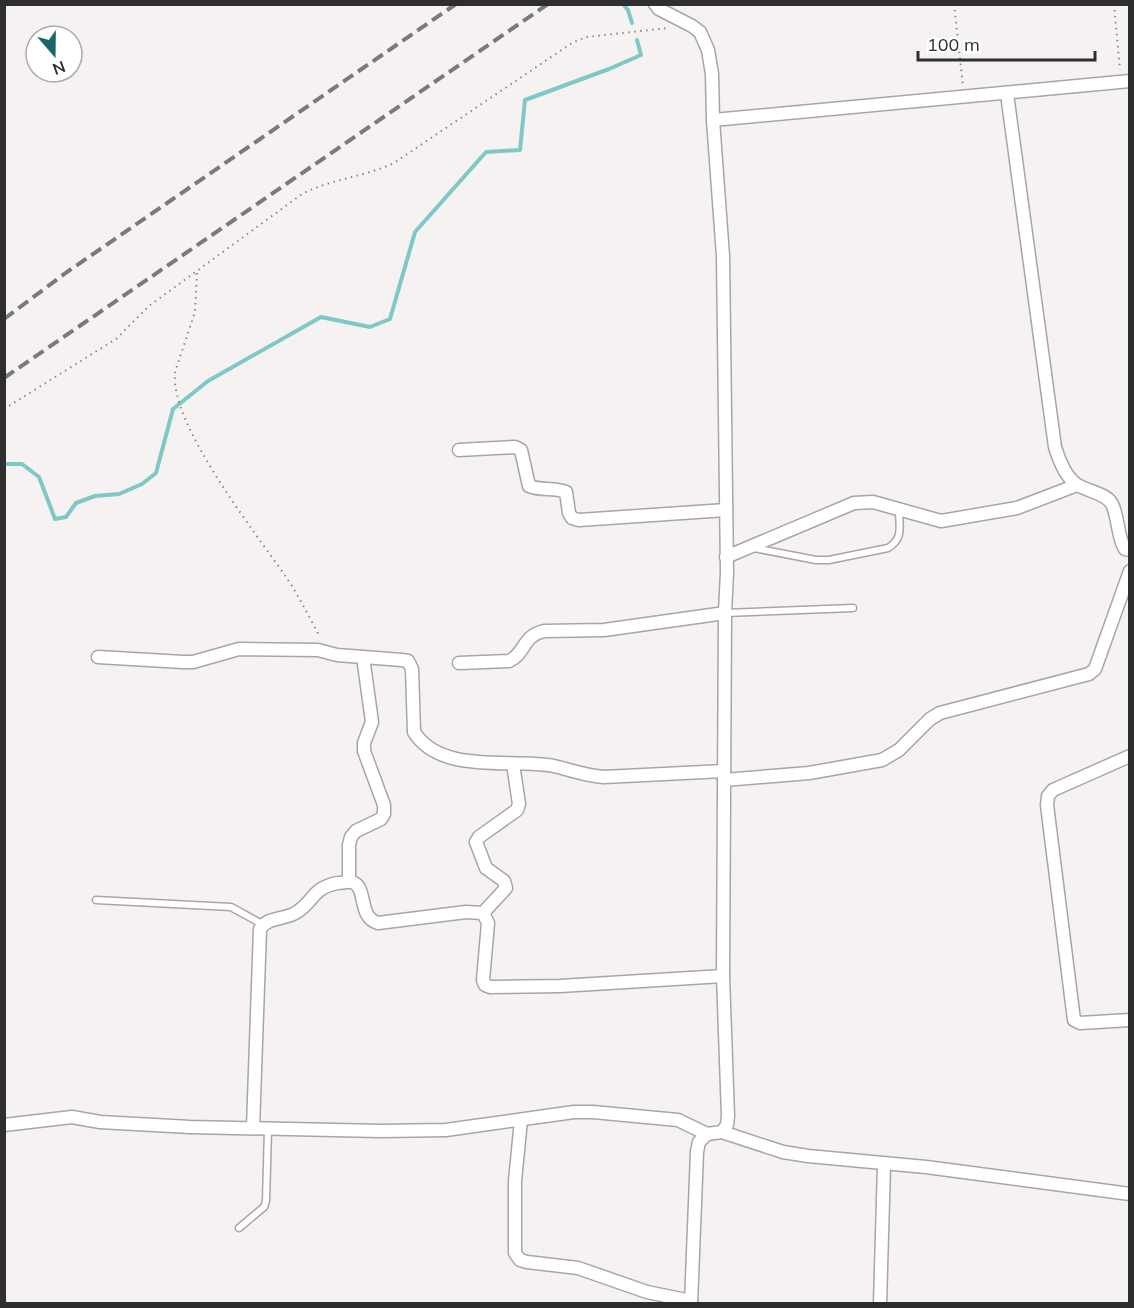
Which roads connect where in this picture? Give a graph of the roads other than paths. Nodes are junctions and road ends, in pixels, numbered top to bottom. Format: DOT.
graph roads {
  1 [pos="655,4"];
  2 [pos="1126,82"];
  3 [pos="1007,94"];
  4 [pos="713,120"];
  5 [pos="459,450"];
  6 [pos="1077,485"];
  7 [pos="726,510"];
  8 [pos="899,510"];
  9 [pos="750,547"];
  10 [pos="1130,550"];
  11 [pos="726,556"];
  12 [pos="1130,571"];
  13 [pos="853,608"];
  14 [pos="724,613"];
  15 [pos="98,657"];
  16 [pos="363,657"];
  17 [pos="459,663"];
  18 [pos="1130,756"];
  19 [pos="513,764"];
  20 [pos="724,775"];
  21 [pos="349,881"];
  22 [pos="96,900"];
  23 [pos="483,913"];
  24 [pos="262,924"];
  25 [pos="723,976"];
  26 [pos="1130,1020"];
  27 [pos="521,1120"];
  28 [pos="4,1125"];
  29 [pos="253,1128"];
  30 [pos="268,1129"];
  31 [pos="722,1132"];
  32 [pos="707,1134"];
  33 [pos="884,1165"];
  34 [pos="1130,1194"];
  35 [pos="239,1227"];
  36 [pos="691,1302"];
  37 [pos="880,1304"];
  1 -- 4 [label="street"];
  2 -- 3 [label="street"];
  3 -- 4 [label="street"];
  3 -- 6 [label="street"];
  4 -- 7 [label="street"];
  5 -- 7 [label="street"];
  6 -- 8 [label="street"];
  6 -- 10 [label="street"];
  7 -- 11 [label="street"];
  8 -- 9 [label="street"];
  8 -- 9 [label="lane"];
  9 -- 11 [label="street"];
  11 -- 14 [label="street"];
  12 -- 20 [label="street"];
  13 -- 14 [label="lane"];
  14 -- 17 [label="street"];
  14 -- 20 [label="street"];
  15 -- 16 [label="street"];
  16 -- 19 [label="street"];
  16 -- 21 [label="street"];
  18 -- 26 [label="street"];
  19 -- 20 [label="street"];
  19 -- 23 [label="street"];
  20 -- 25 [label="street"];
  21 -- 23 [label="street"];
  21 -- 24 [label="street"];
  22 -- 24 [label="lane"];
  23 -- 25 [label="street"];
  24 -- 29 [label="street"];
  25 -- 31 [label="street"];
  27 -- 30 [label="street"];
  27 -- 32 [label="street"];
  27 -- 36 [label="street"];
  28 -- 29 [label="street"];
  29 -- 30 [label="street"];
  30 -- 35 [label="lane"];
  31 -- 32 [label="street"];
  31 -- 33 [label="street"];
  32 -- 36 [label="street"];
  33 -- 34 [label="street"];
  33 -- 37 [label="street"];
}
